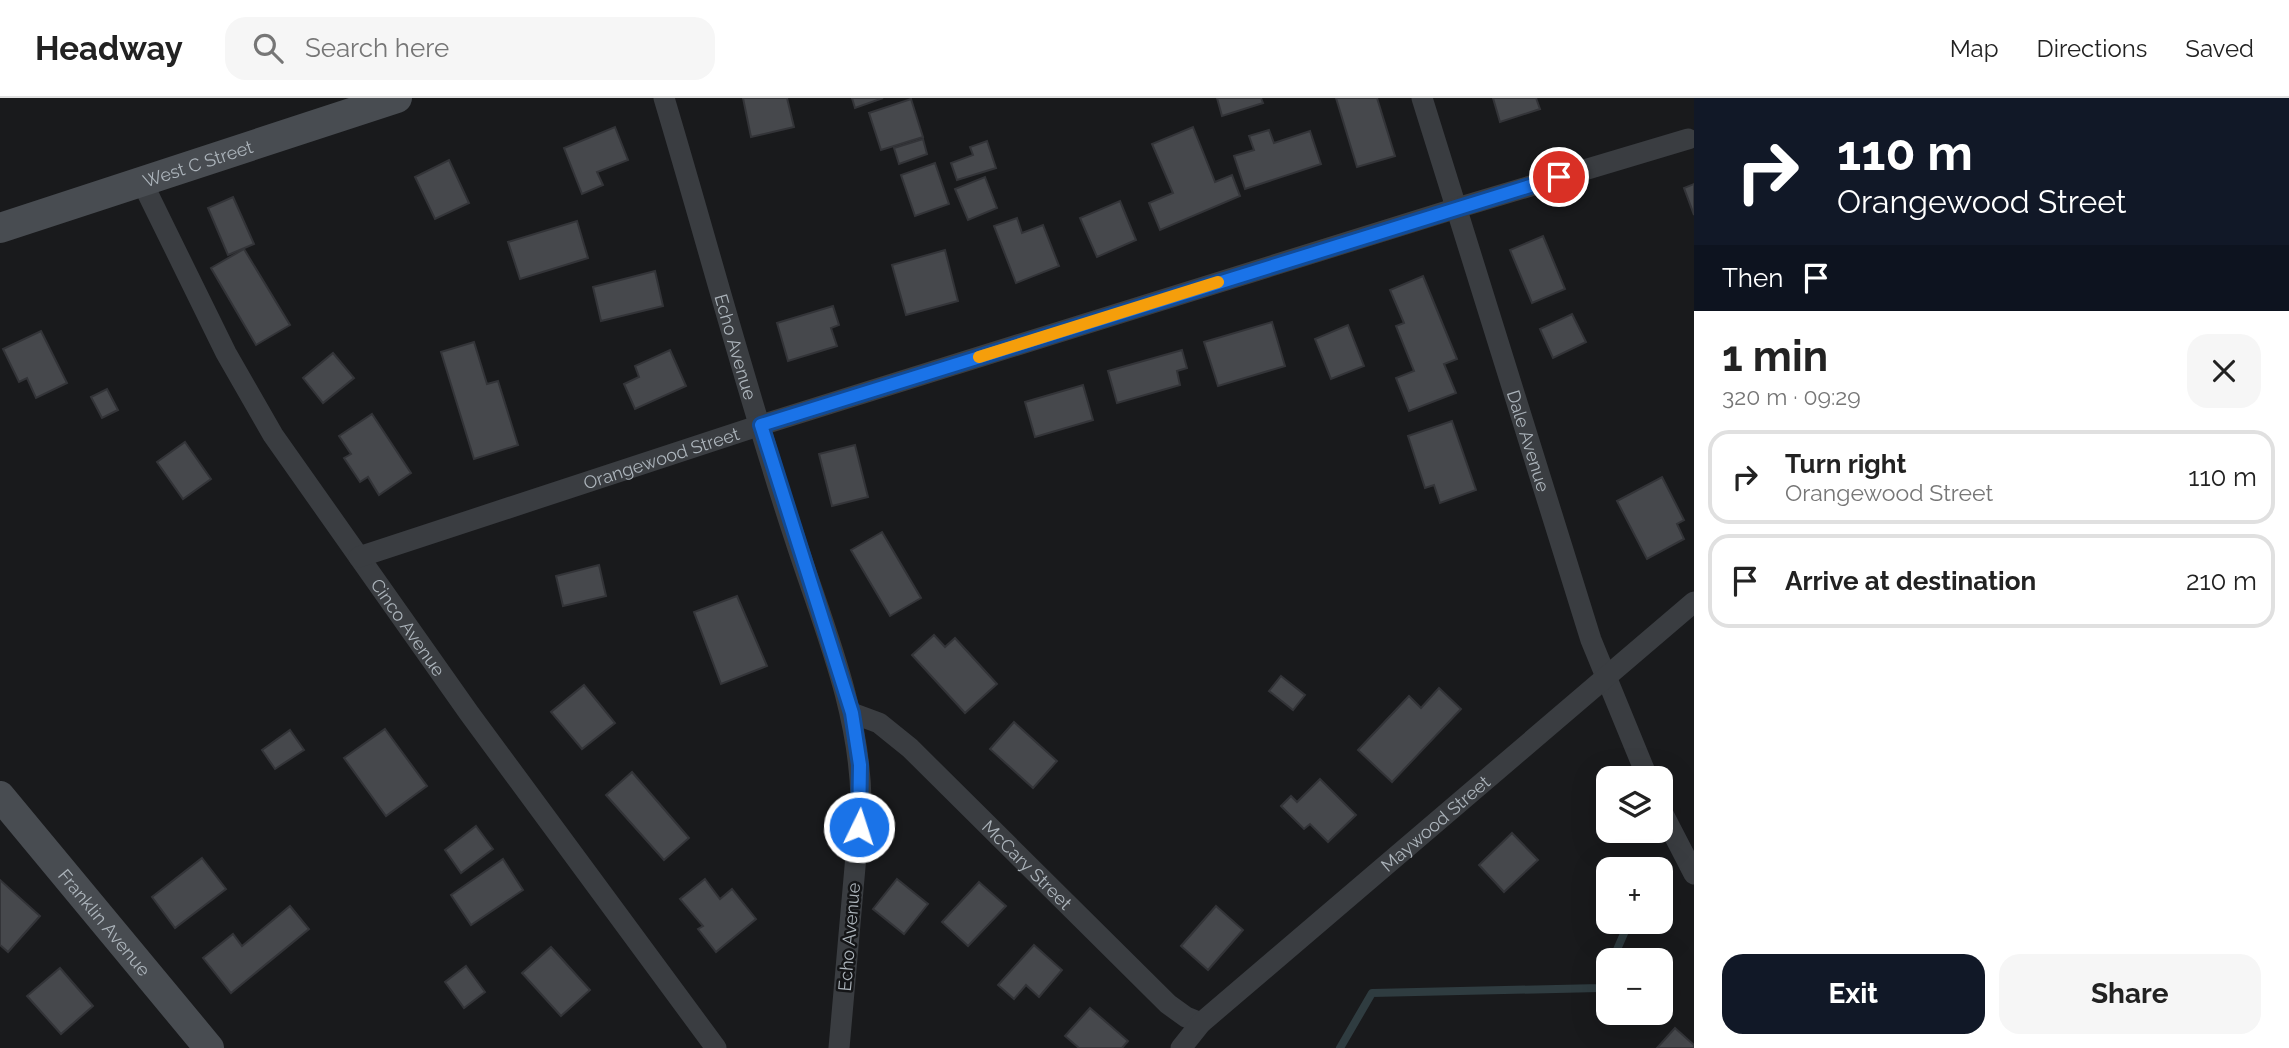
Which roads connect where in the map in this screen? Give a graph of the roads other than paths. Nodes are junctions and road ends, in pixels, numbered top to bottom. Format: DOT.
graph roads {
  1 [pos="397,98"];
  2 [pos="664,98"];
  3 [pos="1422,98"];
  4 [pos="1688,139"];
  5 [pos="142,181"];
  6 [pos="1457,208"];
  7 [pos="0,228"];
  8 [pos="761,425"];
  9 [pos="359,557"];
  10 [pos="1694,602"];
  11 [pos="1606,676"];
  12 [pos="852,713"];
  13 [pos="1643,766"];
  14 [pos="0,796"];
  15 [pos="1673,833"];
  16 [pos="1694,874"];
  17 [pos="1201,1023"];
  18 [pos="209,1048"];
  19 [pos="716,1048"];
  20 [pos="839,1048"];
  21 [pos="1181,1048"];
  1 -- 5 [label="main road, West C Street"];
  2 -- 8 [label="street, Echo Avenue"];
  3 -- 6 [label="street, Dale Avenue"];
  4 -- 6 [label="street, Orangewood Street"];
  5 -- 7 [label="main road, West C Street"];
  5 -- 9 [label="street, Cinco Avenue"];
  6 -- 8 [label="street, Orangewood Street"];
  6 -- 11 [label="street, Dale Avenue"];
  8 -- 9 [label="street, Orangewood Street"];
  8 -- 12 [label="street, Echo Avenue"];
  9 -- 19 [label="street, Cinco Avenue"];
  10 -- 11 [label="street, Maywood Street"];
  11 -- 13 [label="street, Dale Avenue"];
  11 -- 17 [label="street, Maywood Street"];
  12 -- 17 [label="street, McCary Street"];
  12 -- 20 [label="street, Echo Avenue"];
  14 -- 18 [label="main road, Franklin Avenue"];
  15 -- 16 [label="street"];
  17 -- 21 [label="street, Maywood Street"];
}
